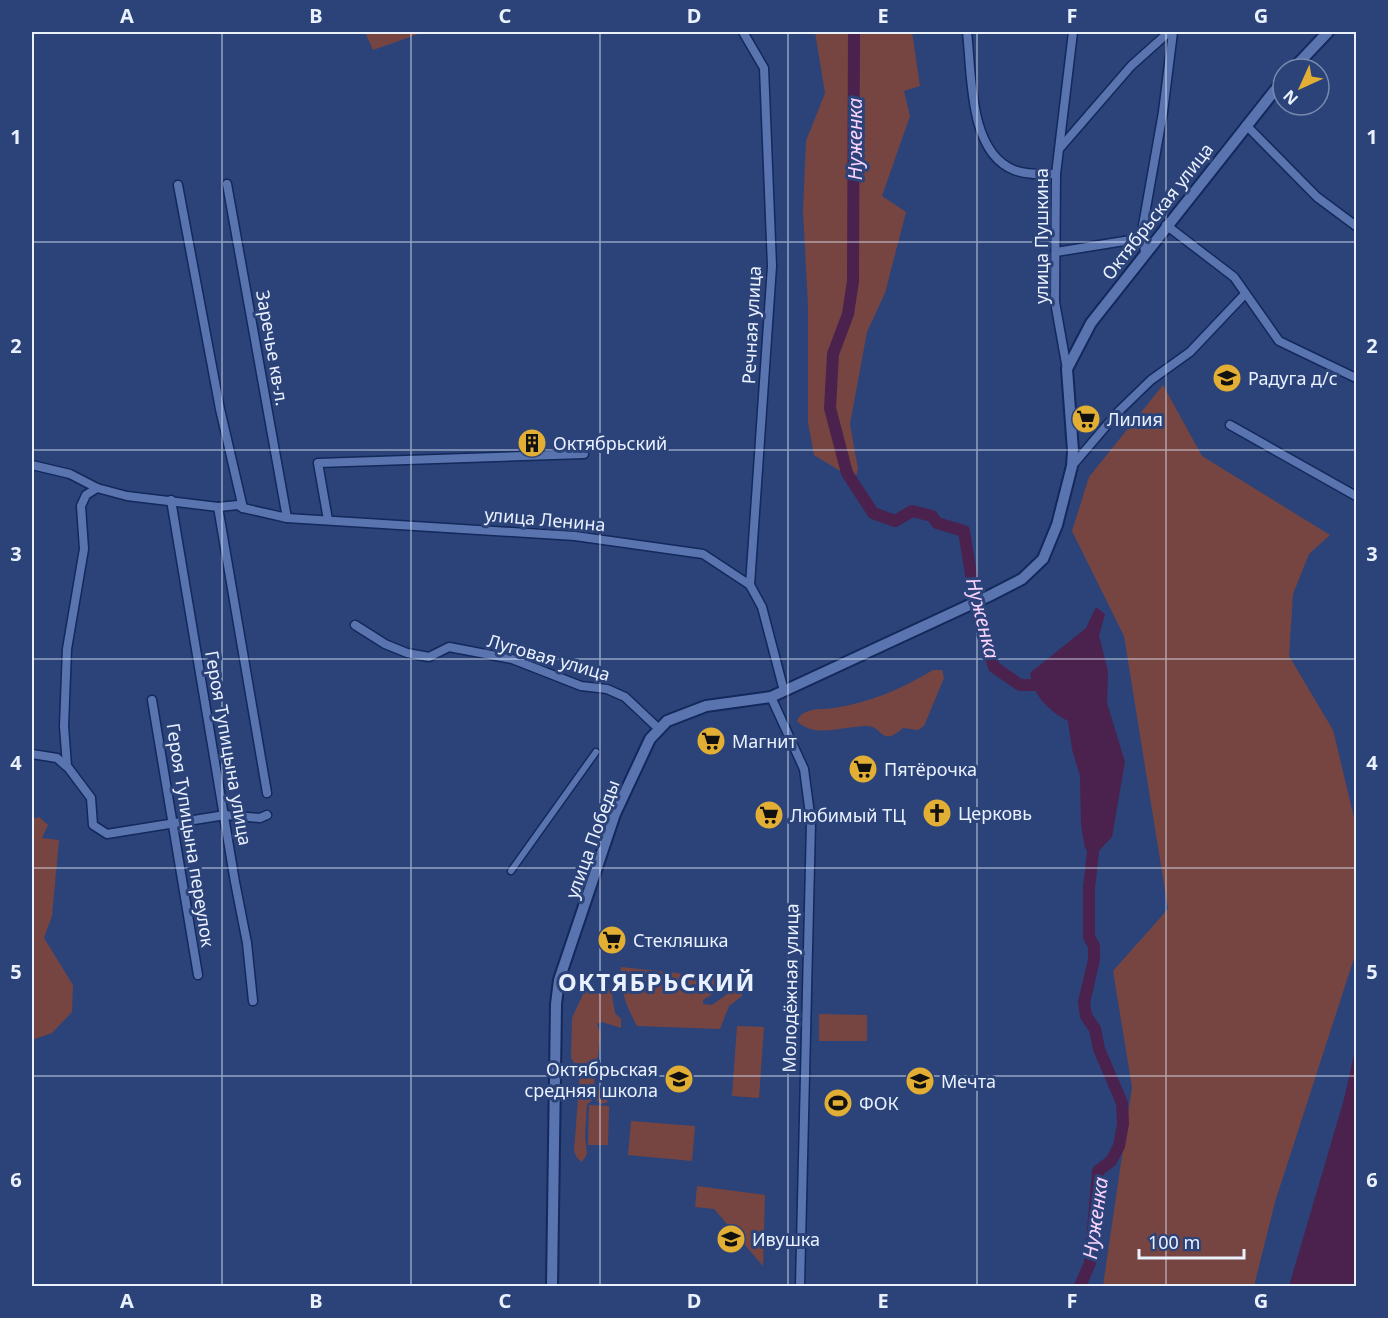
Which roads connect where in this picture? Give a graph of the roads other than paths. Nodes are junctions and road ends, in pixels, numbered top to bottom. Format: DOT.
graph roads {
  1 [pos="743,32"];
  2 [pos="967,32"];
  3 [pos="1073,32"];
  4 [pos="1171,32"];
  5 [pos="1328,32"];
  6 [pos="1304,57"];
  7 [pos="1271,95"];
  8 [pos="1246,125"];
  9 [pos="1060,148"];
  10 [pos="1056,174"];
  11 [pos="227,184"];
  12 [pos="178,185"];
  13 [pos="1166,225"];
  14 [pos="1356,226"];
  15 [pos="1143,238"];
  16 [pos="1056,252"];
  17 [pos="1145,252"];
  18 [pos="1245,294"];
  19 [pos="1067,369"];
  20 [pos="1356,378"];
  21 [pos="1230,425"];
  22 [pos="584,454"];
  23 [pos="32,465"];
  24 [pos="1072,466"];
  25 [pos="97,488"];
  26 [pos="1356,496"];
  27 [pos="171,500"];
  28 [pos="218,507"];
  29 [pos="243,508"];
  30 [pos="287,518"];
  31 [pos="328,520"];
  32 [pos="750,585"];
  33 [pos="355,625"];
  34 [pos="784,692"];
  35 [pos="771,697"];
  36 [pos="152,700"];
  37 [pos="659,729"];
  38 [pos="596,752"];
  39 [pos="32,754"];
  40 [pos="67,766"];
  41 [pos="267,793"];
  42 [pos="225,815"];
  43 [pos="267,815"];
  44 [pos="171,823"];
  45 [pos="511,871"];
  46 [pos="198,975"];
  47 [pos="253,1001"];
  48 [pos="552,1287"];
  49 [pos="800,1287"];
  1 -- 32 [label="street, Речная улица"];
  2 -- 10 [label="street"];
  3 -- 9 [label="street, улица Пушкина"];
  4 -- 9 [label="street"];
  4 -- 15 [label="street"];
  5 -- 6 [label="street"];
  7 -- 8 [label="street, Октябрьская улица"];
  8 -- 13 [label="street, Октябрьская улица"];
  8 -- 14 [label="street"];
  9 -- 10 [label="street, улица Пушкина"];
  10 -- 16 [label="street, улица Пушкина"];
  11 -- 30 [label="street, Заречье кв-л."];
  12 -- 29 [label="street"];
  13 -- 17 [label="street, Октябрьская улица"];
  13 -- 18 [label="street"];
  15 -- 16 [label="street"];
  15 -- 17 [label="street"];
  16 -- 19 [label="street, улица Пушкина"];
  17 -- 19 [label="street, Октябрьская улица"];
  18 -- 20 [label="street"];
  18 -- 24 [label="street"];
  19 -- 24 [label="street, улица Победы"];
  21 -- 26 [label="street"];
  22 -- 31 [label="street"];
  23 -- 25 [label="street, улица Ленина"];
  24 -- 34 [label="street, улица Победы"];
  25 -- 27 [label="street, улица Ленина"];
  25 -- 40 [label="street"];
  27 -- 28 [label="street, улица Ленина"];
  27 -- 42 [label="street, Героя Тупицына улица"];
  28 -- 29 [label="street, улица Ленина"];
  28 -- 41 [label="street, Героя Тупицына улица"];
  29 -- 30 [label="street, улица Ленина"];
  30 -- 31 [label="street, улица Ленина"];
  31 -- 32 [label="street, улица Ленина"];
  32 -- 34 [label="street"];
  33 -- 37 [label="street, Луговая улица"];
  34 -- 35 [label="street, улица Победы"];
  35 -- 37 [label="street, улица Победы"];
  35 -- 49 [label="street, Молодёжная улица"];
  36 -- 44 [label="street, Героя Тупицына переулок"];
  37 -- 48 [label="street, улица Победы"];
  38 -- 45 [label="street"];
  39 -- 40 [label="street"];
  40 -- 44 [label="street"];
  42 -- 43 [label="street"];
  42 -- 44 [label="street"];
  42 -- 47 [label="street, Героя Тупицына улица"];
  44 -- 46 [label="street, Героя Тупицына переулок"];
}
